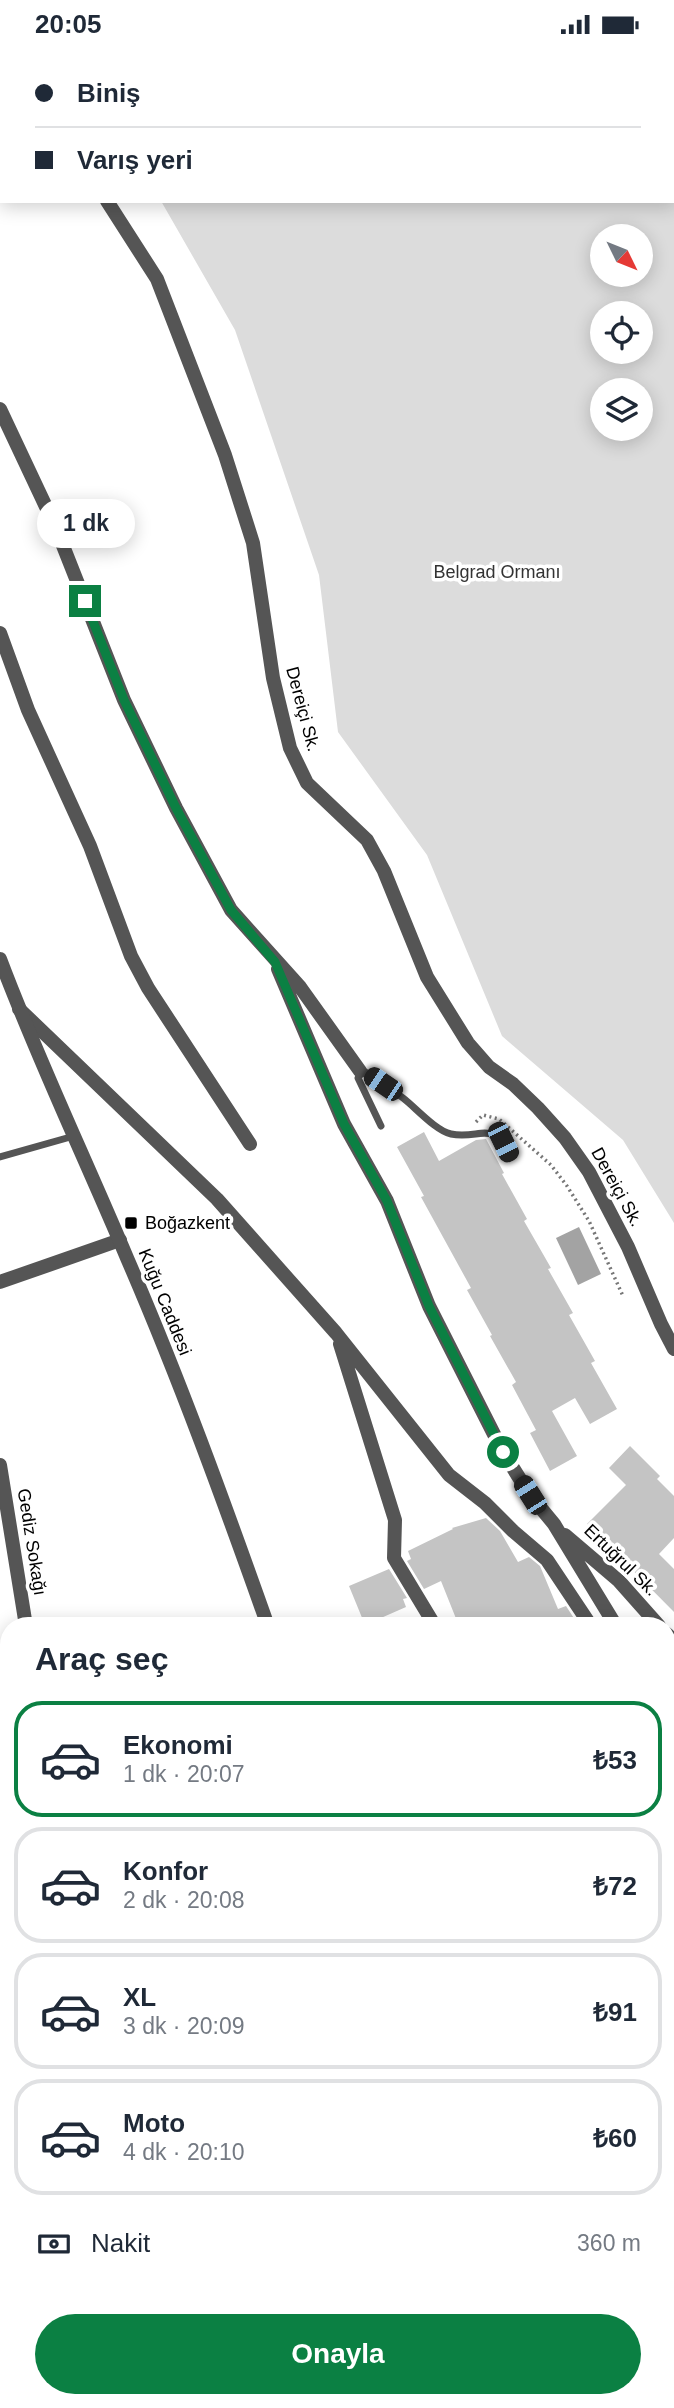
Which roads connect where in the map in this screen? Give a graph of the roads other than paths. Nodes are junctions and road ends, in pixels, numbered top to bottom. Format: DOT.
graph roads {
  1 [pos="108,203"];
  2 [pos="0,409"];
  3 [pos="0,633"];
  4 [pos="0,959"];
  5 [pos="275,962"];
  6 [pos="19,1009"];
  7 [pos="360,1072"];
  8 [pos="381,1126"];
  9 [pos="74,1136"];
  10 [pos="0,1145"];
  11 [pos="250,1145"];
  12 [pos="3,1155"];
  13 [pos="510,1156"];
  14 [pos="120,1240"];
  15 [pos="0,1282"];
  16 [pos="336,1333"];
  17 [pos="674,1349"];
  18 [pos="0,1465"];
  19 [pos="554,1524"];
  20 [pos="25,1617"];
  21 [pos="265,1617"];
  22 [pos="430,1617"];
  23 [pos="585,1617"];
  24 [pos="611,1617"];
  25 [pos="651,1617"];
  1 -- 17 [label="street, Dereiçi Sk."];
  2 -- 5 [label="street"];
  3 -- 11 [label="street"];
  4 -- 6 [label="street, Kuğu Caddesi"];
  5 -- 7 [label="street"];
  5 -- 19 [label="street"];
  6 -- 9 [label="street, Kuğu Caddesi"];
  6 -- 16 [label="street"];
  7 -- 8 [label="lane"];
  7 -- 13 [label="lane"];
  9 -- 12 [label="lane"];
  9 -- 14 [label="street, Kuğu Caddesi"];
  10 -- 12 [label="lane"];
  14 -- 15 [label="street"];
  14 -- 21 [label="street, Kuğu Caddesi"];
  16 -- 22 [label="street"];
  16 -- 23 [label="street"];
  18 -- 20 [label="street, Gediz Sokağı"];
  19 -- 24 [label="street"];
  19 -- 25 [label="street, Ertuğrul Sk."];
}
